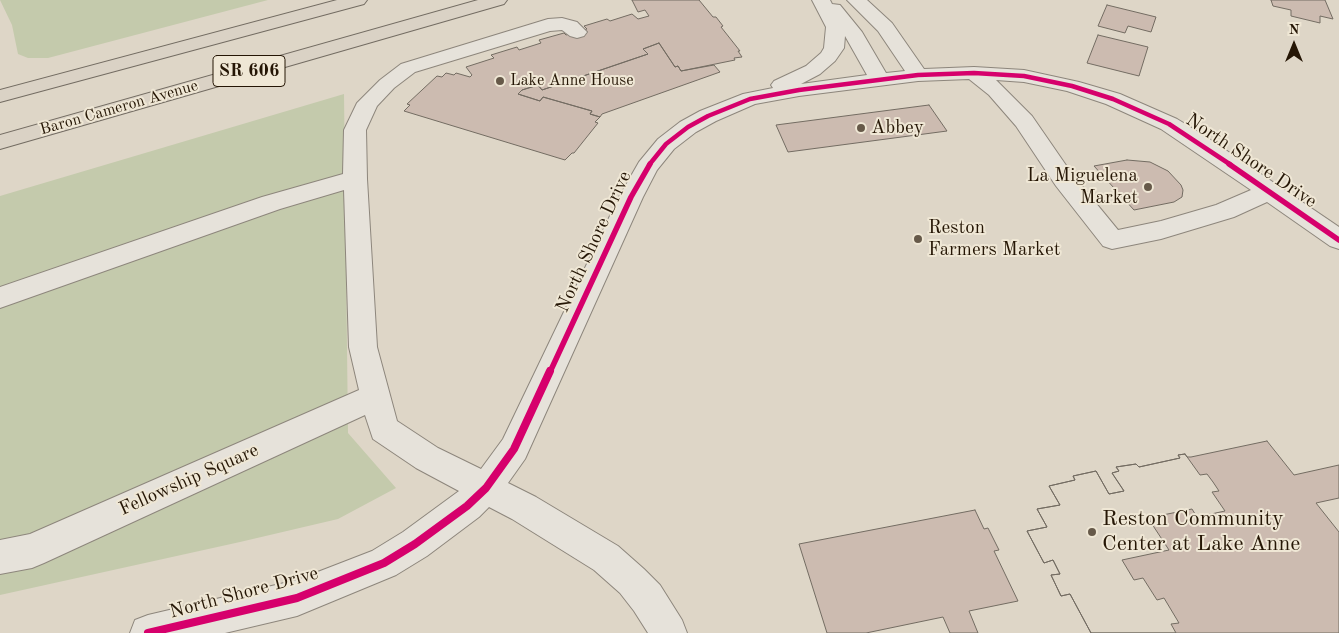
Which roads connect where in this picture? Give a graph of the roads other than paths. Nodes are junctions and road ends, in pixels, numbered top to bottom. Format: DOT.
graph roads {
  1 [pos="358,0"];
  2 [pos="498,0"];
  3 [pos="822,0"];
  4 [pos="856,0"];
  5 [pos="576,32"];
  6 [pos="974,73"];
  7 [pos="918,75"];
  8 [pos="880,80"];
  9 [pos="0,96"];
  10 [pos="750,99"];
  11 [pos="0,142"];
  12 [pos="355,179"];
  13 [pos="1268,191"];
  14 [pos="1339,240"];
  15 [pos="0,298"];
  16 [pos="376,396"];
  17 [pos="486,488"];
  18 [pos="0,557"];
  19 [pos="148,633"];
  20 [pos="669,633"];
  1 -- 9 [label="main road, SR 606"];
  2 -- 11 [label="main road, Baron Cameron Avenue / SR 606"];
  3 -- 8 [label="street"];
  3 -- 10 [label="street"];
  4 -- 7 [label="street"];
  5 -- 12 [label="street"];
  6 -- 7 [label="street, North Shore Drive"];
  6 -- 13 [label="street, North Shore Drive"];
  6 -- 13 [label="street"];
  7 -- 8 [label="street, North Shore Drive"];
  8 -- 10 [label="street, North Shore Drive"];
  10 -- 17 [label="street, North Shore Drive"];
  12 -- 15 [label="street"];
  12 -- 16 [label="street"];
  13 -- 14 [label="street, North Shore Drive"];
  16 -- 17 [label="street"];
  16 -- 18 [label="street, Fellowship Square"];
  17 -- 19 [label="street, North Shore Drive"];
  17 -- 20 [label="street"];
}
